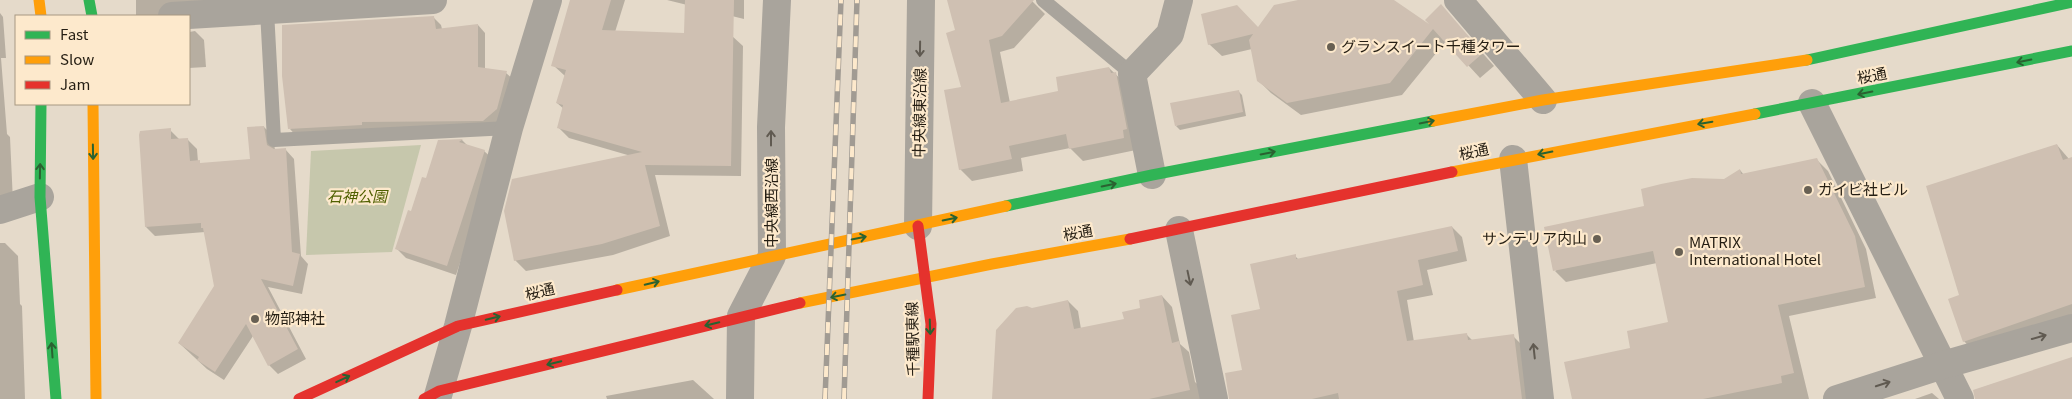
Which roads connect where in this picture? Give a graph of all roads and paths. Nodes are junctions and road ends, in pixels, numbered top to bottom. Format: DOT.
graph roads {
  1 [pos="39,0"];
  2 [pos="89,0"];
  3 [pos="433,0"];
  4 [pos="548,0"];
  5 [pos="777,0"];
  6 [pos="921,0"];
  7 [pos="1043,0"];
  8 [pos="1179,0"];
  9 [pos="1458,0"];
  10 [pos="2072,2"];
  11 [pos="267,12"];
  12 [pos="41,15"];
  13 [pos="92,15"];
  14 [pos="190,15"];
  15 [pos="2072,51"];
  16 [pos="1132,74"];
  17 [pos="1543,100"];
  18 [pos="1812,103"];
  19 [pos="41,105"];
  20 [pos="93,105"];
  21 [pos="509,128"];
  22 [pos="1513,159"];
  23 [pos="1152,175"];
  24 [pos="40,197"];
  25 [pos="0,210"];
  26 [pos="918,226"];
  27 [pos="1179,230"];
  28 [pos="772,256"];
  29 [pos="925,278"];
  30 [pos="741,316"];
  31 [pos="458,326"];
  32 [pos="2072,328"];
  33 [pos="1943,365"];
  34 [pos="433,396"];
  35 [pos="56,399"];
  36 [pos="96,399"];
  37 [pos="299,399"];
  38 [pos="740,399"];
  39 [pos="928,399"];
  40 [pos="1214,399"];
  41 [pos="1540,399"];
  42 [pos="1837,399"];
  43 [pos="1960,399"];
  1 -- 12 [label="street"];
  2 -- 13 [label="street"];
  3 -- 11 [label="street"];
  4 -- 21 [label="street"];
  28 -- 5 [label="street, 中央線西沿線, one-way"];
  6 -- 26 [label="street, 中央線東沿線, one-way"];
  7 -- 16 [label="lane"];
  8 -- 16 [label="street"];
  9 -- 17 [label="street"];
  10 -- 17 [label="street, 桜通"];
  11 -- 14 [label="street"];
  11 -- 21 [label="lane"];
  15 -- 18 [label="street, 桜通, one-way"];
  16 -- 23 [label="street"];
  23 -- 17 [label="street, 桜通, one-way"];
  18 -- 22 [label="street, 桜通, one-way"];
  18 -- 33 [label="street"];
  24 -- 19 [label="street, one-way"];
  20 -- 36 [label="street, one-way"];
  21 -- 31 [label="street"];
  22 -- 27 [label="street, 桜通"];
  41 -- 22 [label="street, one-way"];
  26 -- 23 [label="street, 桜通, one-way"];
  24 -- 25 [label="street"];
  35 -- 24 [label="street, one-way"];
  28 -- 26 [label="street, 桜通, one-way"];
  26 -- 29 [label="street, 千種駅東線"];
  27 -- 29 [label="street, 桜通"];
  27 -- 40 [label="street, one-way"];
  28 -- 30 [label="street, 中央線西沿線"];
  31 -- 28 [label="street, 桜通, one-way"];
  29 -- 30 [label="street, 桜通, one-way"];
  29 -- 39 [label="street, 千種駅東線, one-way"];
  30 -- 34 [label="street, one-way"];
  30 -- 38 [label="street, 中央線西沿線"];
  31 -- 34 [label="street"];
  37 -- 31 [label="street, 桜通, one-way"];
  33 -- 32 [label="street, one-way"];
  42 -- 33 [label="street, one-way"];
  33 -- 43 [label="street"];
}
